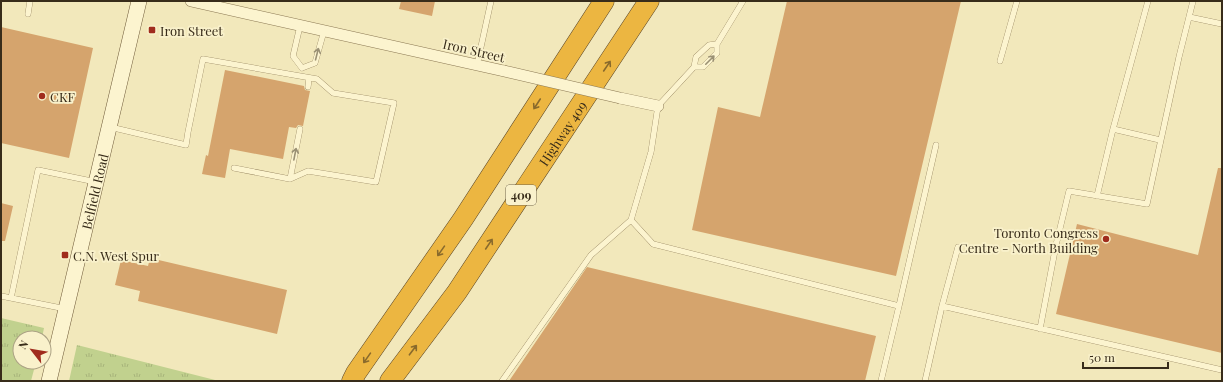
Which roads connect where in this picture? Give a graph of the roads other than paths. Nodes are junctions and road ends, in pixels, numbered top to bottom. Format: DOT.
graph roads {
  1 [pos="30,1"];
  2 [pos="139,1"];
  3 [pos="191,1"];
  4 [pos="491,1"];
  5 [pos="604,1"];
  6 [pos="743,1"];
  7 [pos="1017,1"];
  8 [pos="1148,1"];
  9 [pos="1194,1"];
  10 [pos="649,2"];
  11 [pos="28,14"];
  12 [pos="1189,17"];
  13 [pos="1222,24"];
  14 [pos="300,26"];
  15 [pos="324,31"];
  16 [pos="717,44"];
  17 [pos="1000,61"];
  18 [pos="477,65"];
  19 [pos="694,67"];
  20 [pos="302,68"];
  21 [pos="299,76"];
  22 [pos="309,78"];
  23 [pos="308,86"];
  24 [pos="658,106"];
  25 [pos="109,127"];
  26 [pos="300,129"];
  27 [pos="1113,129"];
  28 [pos="1160,140"];
  29 [pos="936,145"];
  30 [pos="234,168"];
  31 [pos="290,179"];
  32 [pos="96,182"];
  33 [pos="1097,196"];
  34 [pos="631,220"];
  35 [pos="958,247"];
  36 [pos="1,296"];
  37 [pos="11,298"];
  38 [pos="899,306"];
  39 [pos="942,306"];
  40 [pos="66,309"];
  41 [pos="1040,328"];
  42 [pos="1222,370"];
  43 [pos="49,381"];
  44 [pos="352,381"];
  45 [pos="390,381"];
  46 [pos="502,381"];
  47 [pos="881,381"];
  48 [pos="925,381"];
  1 -- 11 [label="lane"];
  2 -- 25 [label="main road, Belfield Road"];
  3 -- 14 [label="street, Iron Street"];
  4 -- 18 [label="lane"];
  5 -- 44 [label="highway, 409, one-way"];
  6 -- 16 [label="lane"];
  7 -- 17 [label="lane"];
  8 -- 27 [label="lane"];
  9 -- 12 [label="lane"];
  45 -- 10 [label="highway, Highway 409 / 409, one-way"];
  12 -- 13 [label="lane"];
  12 -- 28 [label="lane"];
  14 -- 15 [label="street, Iron Street"];
  14 -- 20 [label="lane"];
  15 -- 18 [label="street, Iron Street"];
  20 -- 15 [label="lane, one-way"];
  16 -- 19 [label="lane"];
  19 -- 16 [label="lane, one-way"];
  18 -- 24 [label="street, Iron Street, bridge"];
  19 -- 24 [label="lane"];
  20 -- 21 [label="lane"];
  21 -- 22 [label="lane"];
  21 -- 25 [label="lane"];
  22 -- 23 [label="lane"];
  22 -- 31 [label="lane"];
  24 -- 34 [label="lane"];
  25 -- 32 [label="main road, Belfield Road"];
  31 -- 26 [label="lane, one-way"];
  27 -- 28 [label="lane"];
  27 -- 33 [label="lane"];
  28 -- 33 [label="lane"];
  29 -- 38 [label="lane"];
  30 -- 31 [label="lane"];
  32 -- 37 [label="lane"];
  32 -- 40 [label="main road, Belfield Road"];
  33 -- 41 [label="lane"];
  34 -- 38 [label="lane"];
  34 -- 46 [label="lane"];
  35 -- 39 [label="lane"];
  36 -- 37 [label="lane"];
  37 -- 40 [label="lane"];
  38 -- 47 [label="lane"];
  39 -- 41 [label="lane"];
  39 -- 48 [label="lane"];
  40 -- 43 [label="main road, Belfield Road"];
  41 -- 42 [label="lane"];
}
